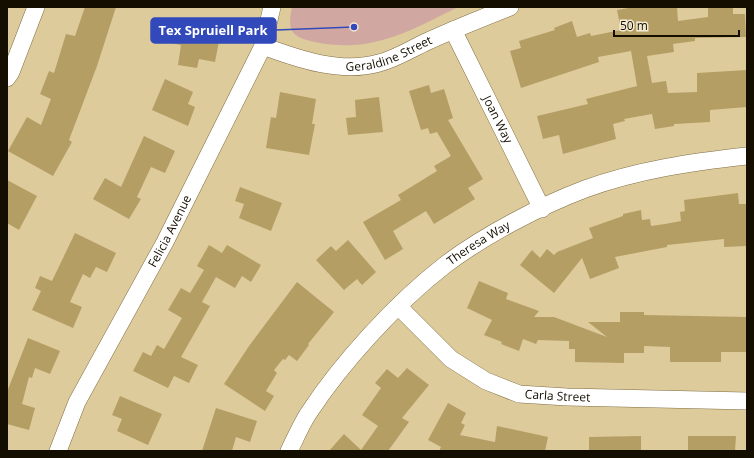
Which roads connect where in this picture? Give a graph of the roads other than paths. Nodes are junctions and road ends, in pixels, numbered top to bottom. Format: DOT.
graph roads {
  1 [pos="36,7"];
  2 [pos="272,7"];
  3 [pos="510,7"];
  4 [pos="453,30"];
  5 [pos="263,46"];
  6 [pos="7,78"];
  7 [pos="747,156"];
  8 [pos="542,208"];
  9 [pos="399,307"];
  10 [pos="747,401"];
  11 [pos="58,451"];
  12 [pos="289,451"];
  1 -- 6 [label="street"];
  2 -- 5 [label="street, Felicia Avenue"];
  3 -- 4 [label="street, Geraldine Street"];
  4 -- 5 [label="street, Geraldine Street"];
  4 -- 8 [label="street, Joan Way"];
  5 -- 11 [label="street, Felicia Avenue"];
  7 -- 8 [label="street, Theresa Way"];
  8 -- 9 [label="street, Theresa Way"];
  9 -- 10 [label="street, Carla Street"];
  9 -- 12 [label="street, Theresa Way"];
}
